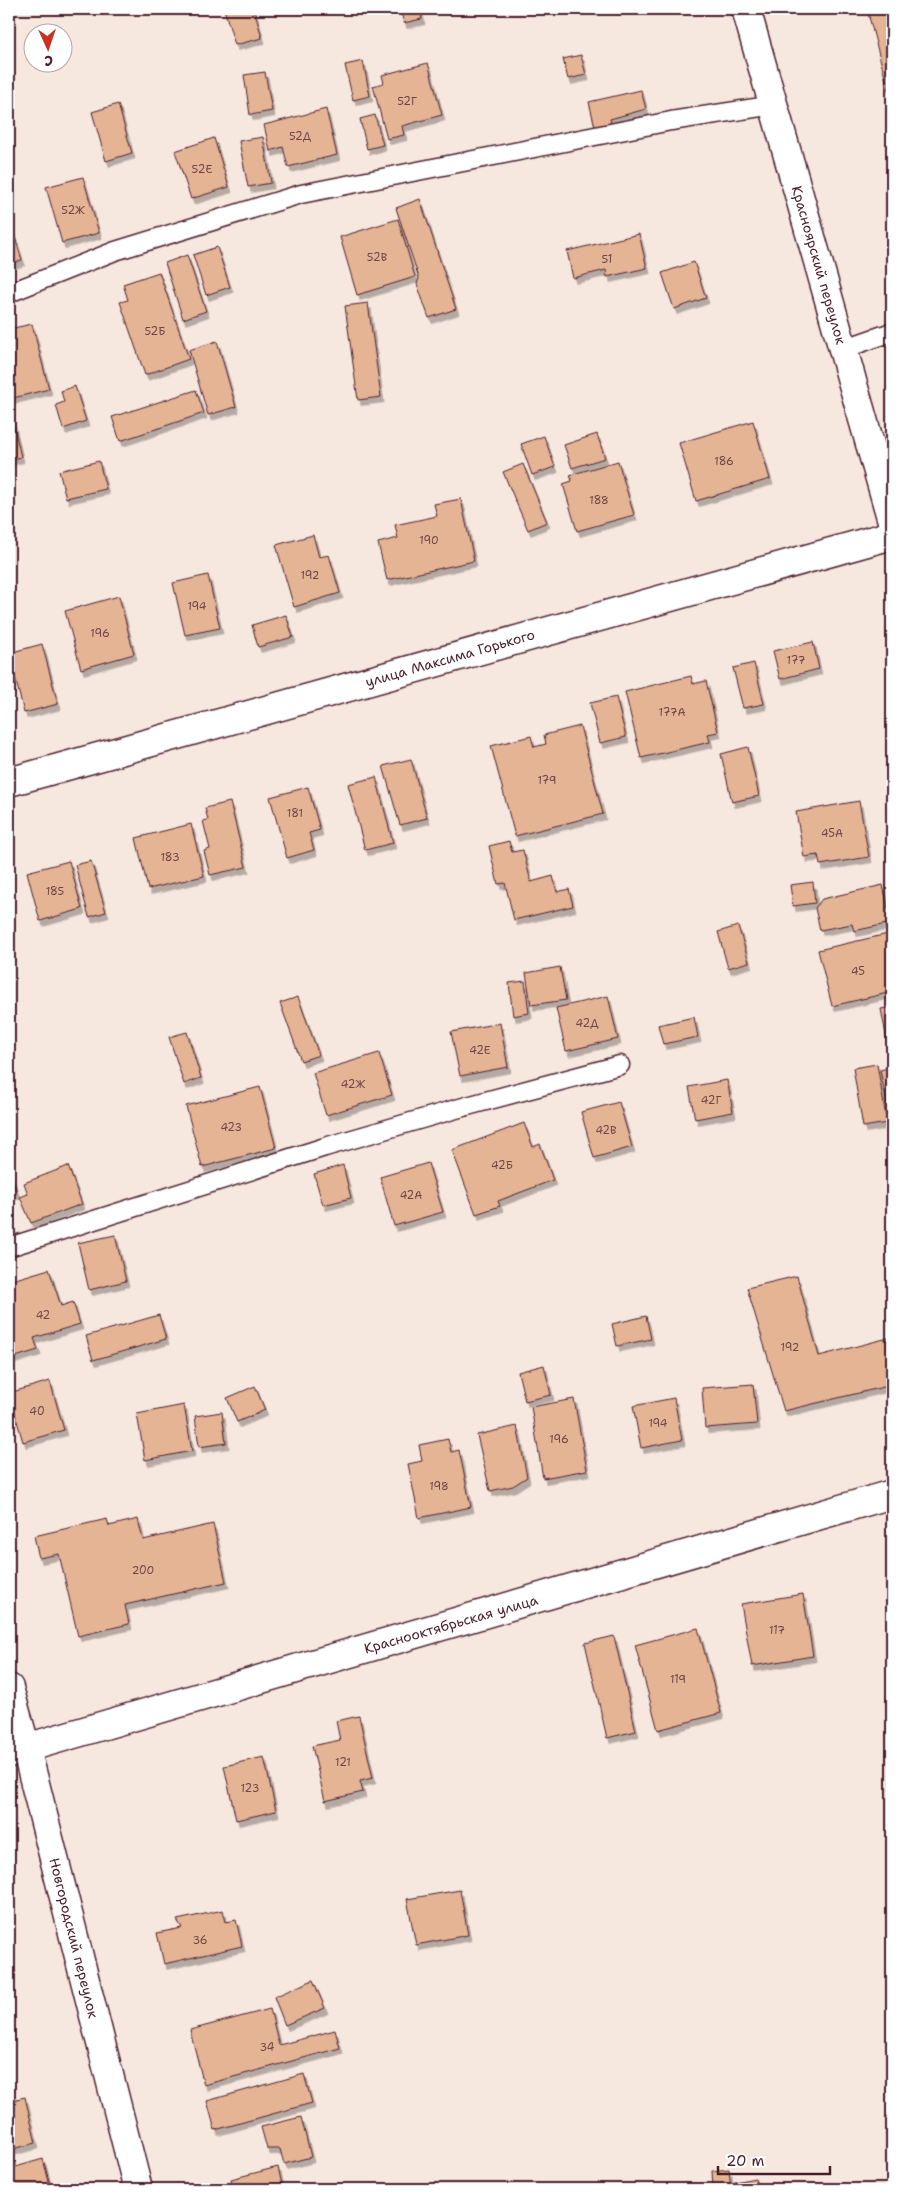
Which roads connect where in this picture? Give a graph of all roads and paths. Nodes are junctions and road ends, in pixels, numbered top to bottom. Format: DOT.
graph roads {
  1 [pos="746,9"];
  2 [pos="774,105"];
  3 [pos="9,293"];
  4 [pos="892,332"];
  5 [pos="843,349"];
  6 [pos="892,521"];
  7 [pos="892,535"];
  8 [pos="9,782"];
  9 [pos="620,1065"];
  10 [pos="9,1247"];
  11 [pos="892,1494"];
  12 [pos="9,1688"];
  13 [pos="17,1751"];
  14 [pos="138,2189"];
  1 -- 2 [label="street, Красноярский переулок"];
  2 -- 3 [label="lane"];
  2 -- 5 [label="street, Красноярский переулок"];
  4 -- 5 [label="lane"];
  5 -- 6 [label="street, Красноярский переулок"];
  7 -- 8 [label="street, улица Максима Горького"];
  9 -- 10 [label="lane"];
  11 -- 13 [label="street, Краснооктябрьская улица"];
  12 -- 13 [label="street, Новгородский переулок"];
  13 -- 14 [label="street, Новгородский переулок"];
}
